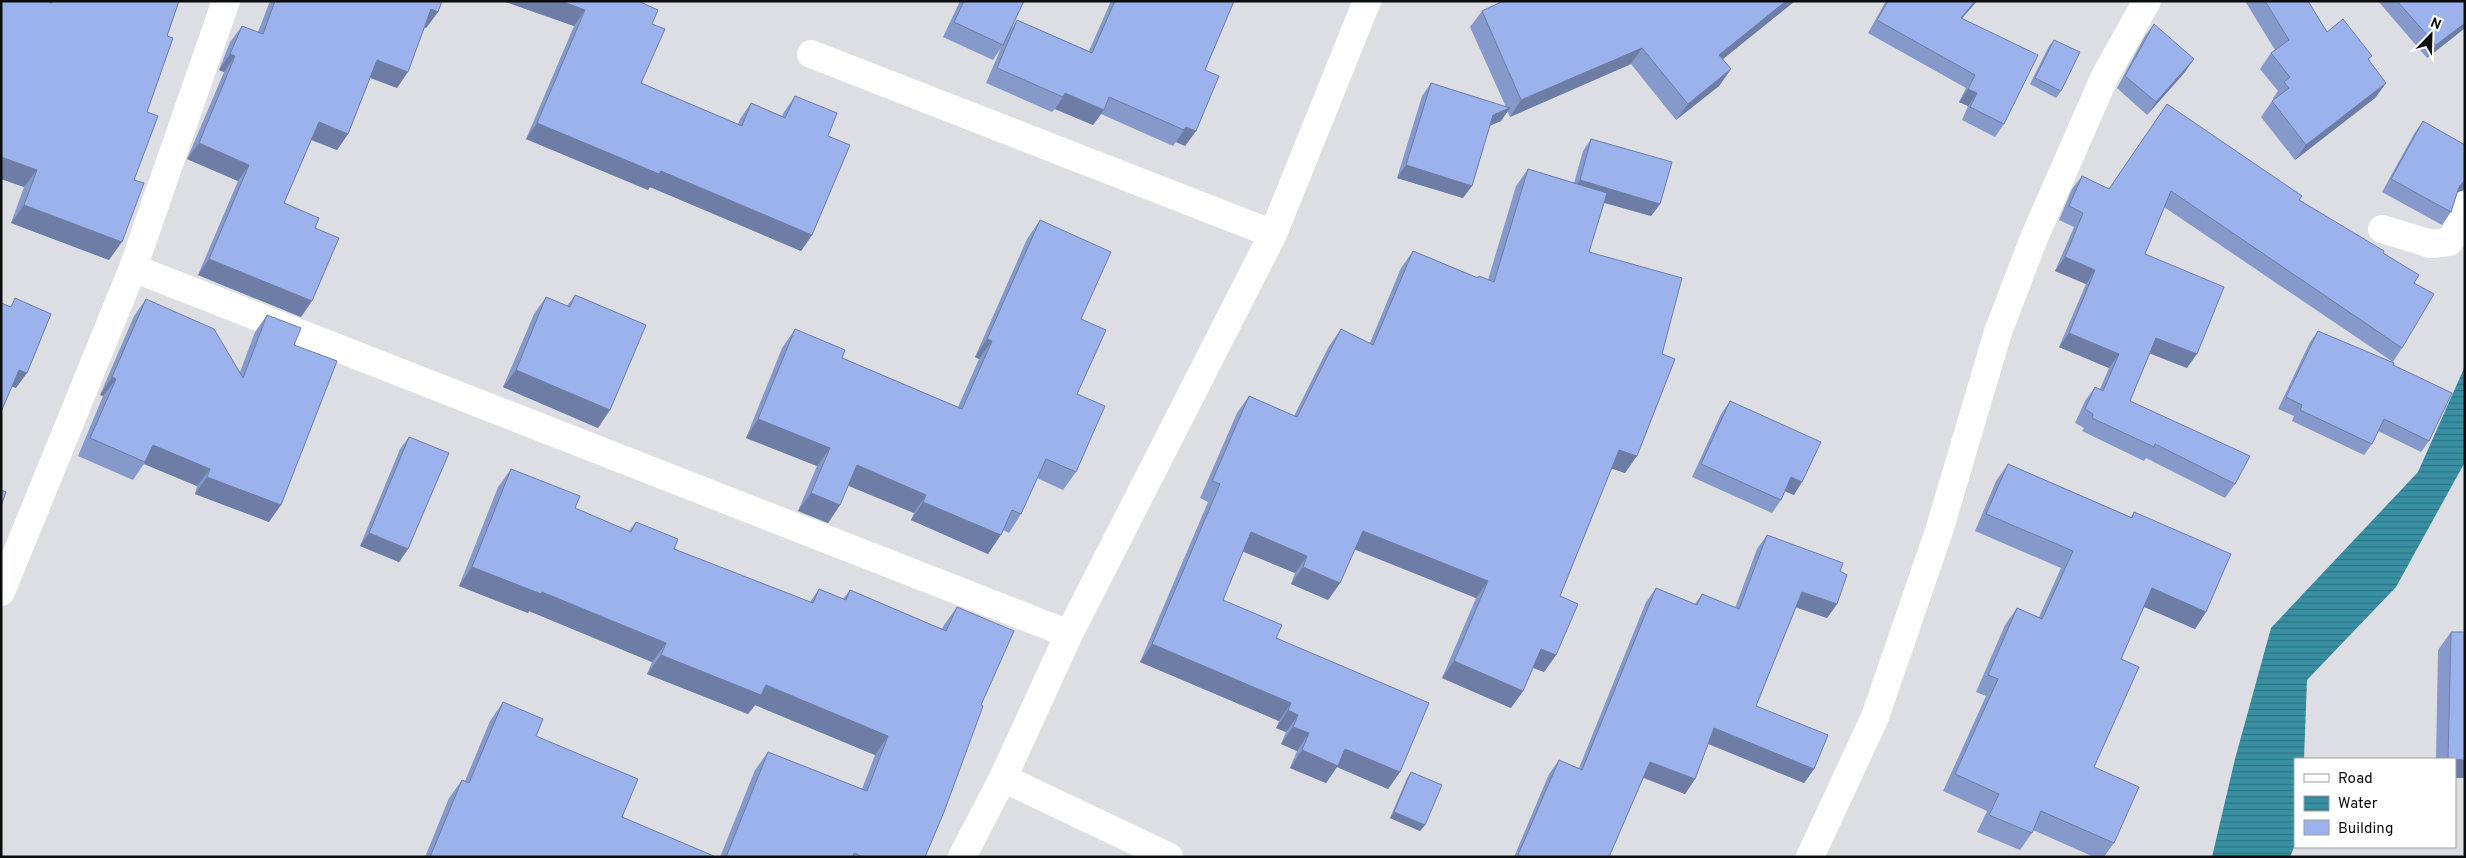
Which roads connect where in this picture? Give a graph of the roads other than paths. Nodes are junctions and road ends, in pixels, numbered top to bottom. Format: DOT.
graph roads {
  1 [pos="226,1"];
  2 [pos="1367,1"];
  3 [pos="2147,1"];
  4 [pos="811,54"];
  5 [pos="2465,205"];
  6 [pos="2382,228"];
  7 [pos="1273,234"];
  8 [pos="133,268"];
  9 [pos="1,592"];
  10 [pos="1069,634"];
  11 [pos="1003,778"];
  12 [pos="962,857"];
  13 [pos="1169,857"];
  14 [pos="1810,857"];
  1 -- 8 [label="street"];
  2 -- 7 [label="street"];
  3 -- 14 [label="street"];
  4 -- 7 [label="street"];
  5 -- 6 [label="street"];
  7 -- 10 [label="street"];
  8 -- 9 [label="street"];
  8 -- 10 [label="street"];
  10 -- 11 [label="street"];
  11 -- 12 [label="street"];
  11 -- 13 [label="street"];
}
